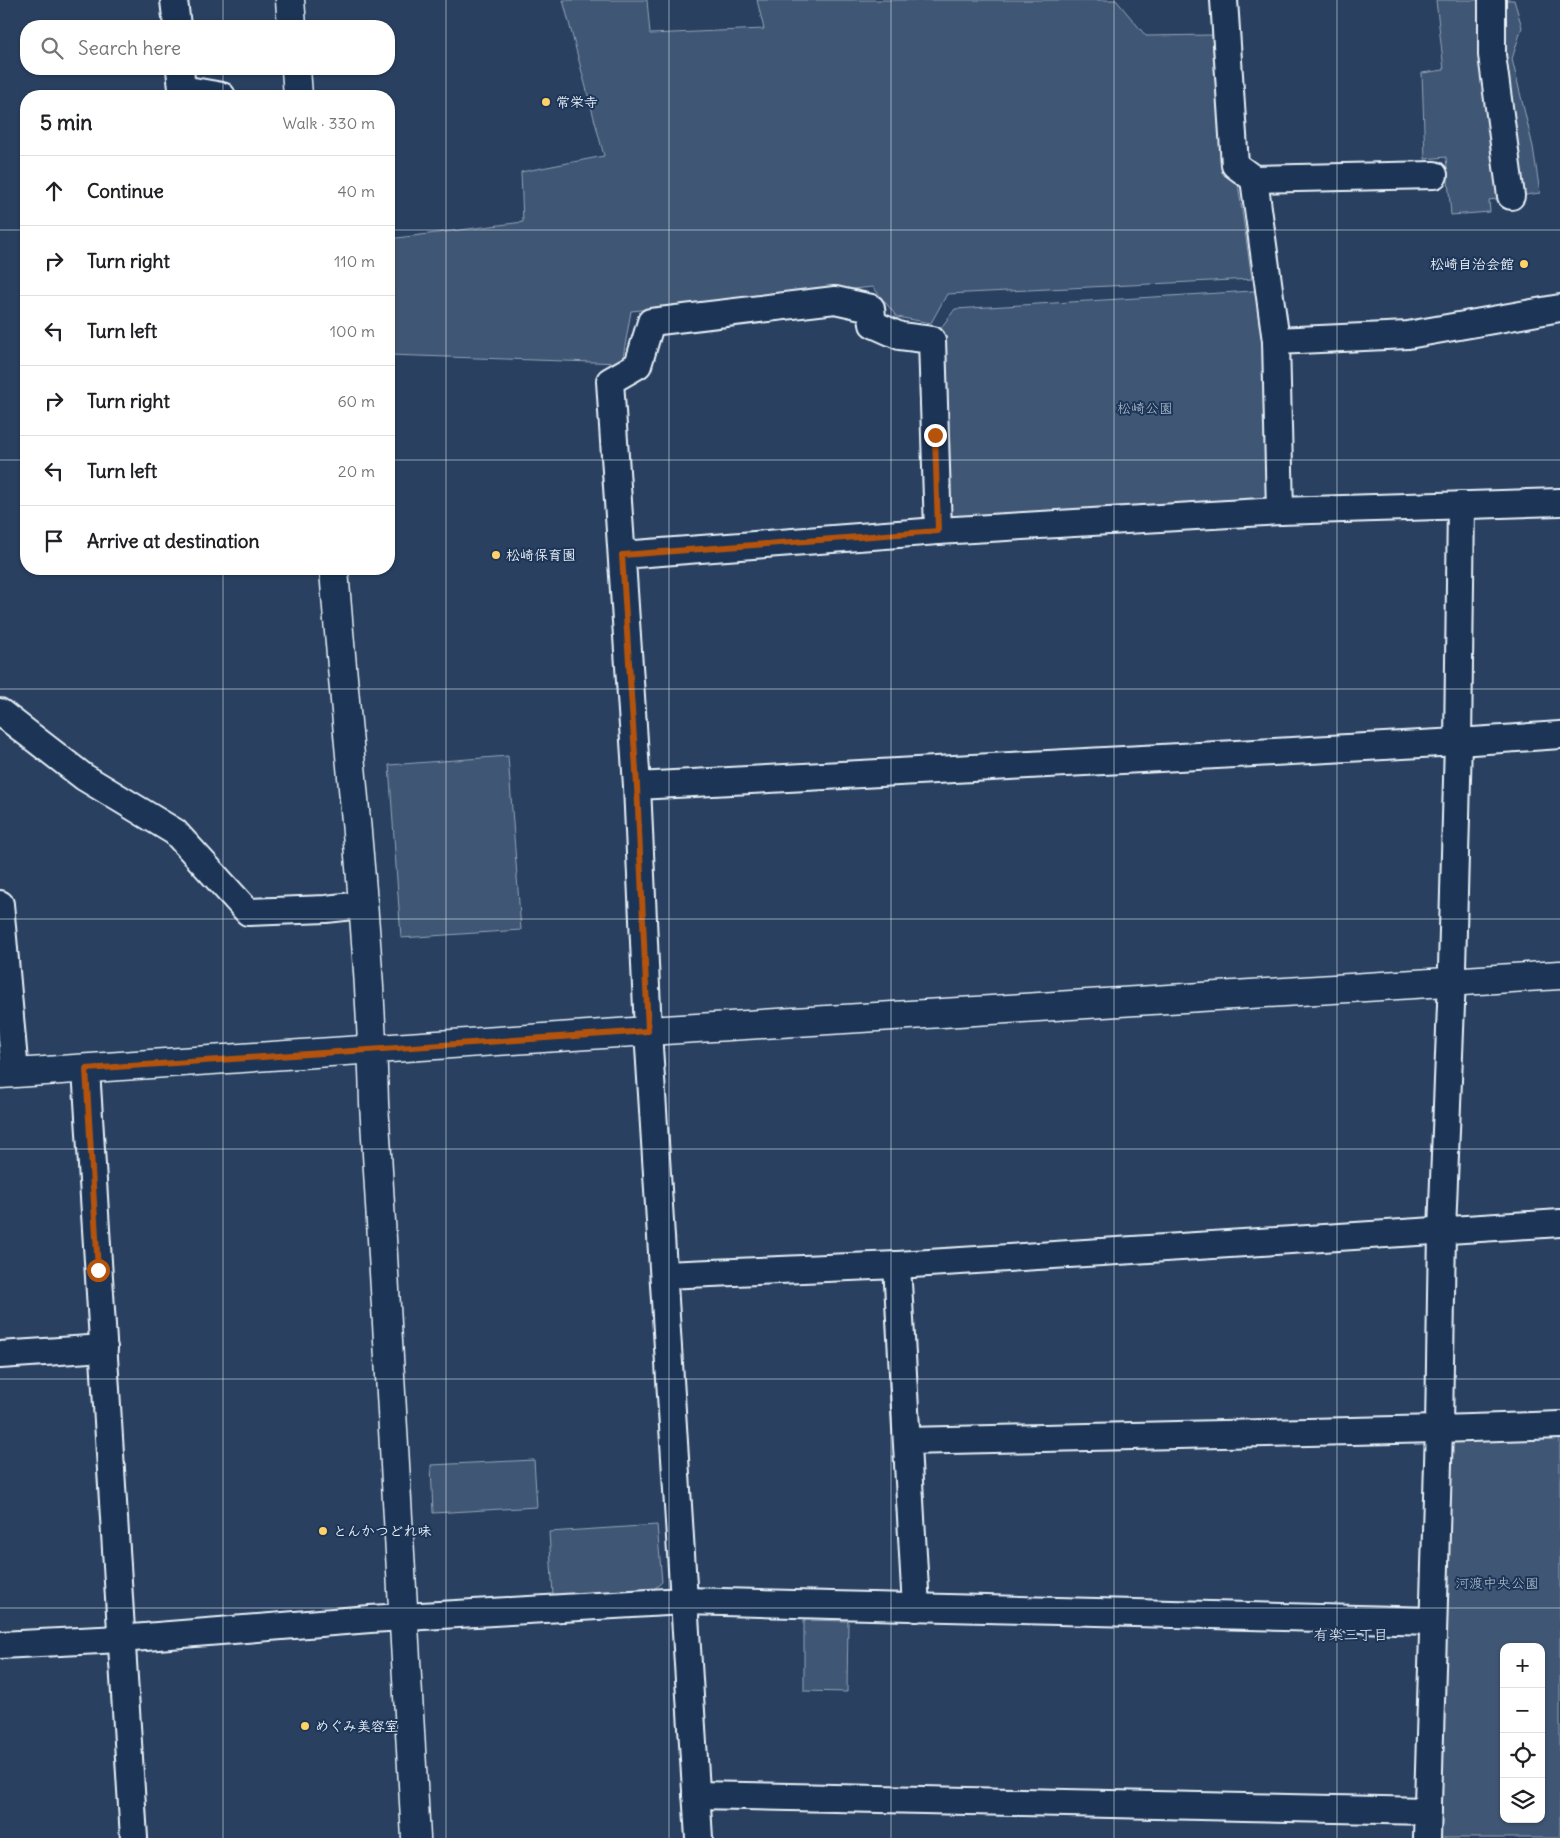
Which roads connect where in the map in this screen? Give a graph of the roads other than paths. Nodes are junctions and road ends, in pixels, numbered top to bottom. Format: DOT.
graph roads {
  1 [pos="174,0"];
  2 [pos="290,0"];
  3 [pos="1224,0"];
  4 [pos="1492,0"];
  5 [pos="176,20"];
  6 [pos="292,20"];
  7 [pos="181,75"];
  8 [pos="296,75"];
  9 [pos="188,90"];
  10 [pos="298,90"];
  11 [pos="1434,175"];
  12 [pos="1254,179"];
  13 [pos="1511,196"];
  14 [pos="1560,308"];
  15 [pos="1276,341"];
  16 [pos="1560,502"];
  17 [pos="1461,505"];
  18 [pos="1280,511"];
  19 [pos="938,531"];
  20 [pos="622,555"];
  21 [pos="334,575"];
  22 [pos="0,712"];
  23 [pos="1560,735"];
  24 [pos="1458,742"];
  25 [pos="637,786"];
  26 [pos="0,904"];
  27 [pos="362,905"];
  28 [pos="1560,975"];
  29 [pos="1451,981"];
  30 [pos="648,1031"];
  31 [pos="372,1050"];
  32 [pos="86,1069"];
  33 [pos="7,1074"];
  34 [pos="1560,1223"];
  35 [pos="1442,1230"];
  36 [pos="897,1265"];
  37 [pos="664,1275"];
  38 [pos="104,1348"];
  39 [pos="0,1355"];
  40 [pos="1560,1425"];
  41 [pos="1439,1430"];
  42 [pos="907,1441"];
  43 [pos="684,1601"];
  44 [pos="916,1608"];
  45 [pos="405,1618"];
  46 [pos="1432,1621"];
  47 [pos="120,1639"];
  48 [pos="0,1645"];
  49 [pos="696,1795"];
  50 [pos="1428,1811"];
  51 [pos="134,1838"];
  52 [pos="416,1838"];
  53 [pos="698,1838"];
  54 [pos="1427,1838"];
  1 -- 5 [label="street"];
  2 -- 6 [label="street"];
  3 -- 12 [label="street"];
  4 -- 13 [label="street"];
  7 -- 9 [label="street"];
  8 -- 10 [label="street"];
  11 -- 12 [label="street"];
  12 -- 15 [label="street"];
  14 -- 15 [label="street"];
  15 -- 18 [label="street"];
  16 -- 17 [label="street"];
  17 -- 18 [label="street"];
  17 -- 24 [label="street"];
  18 -- 19 [label="street"];
  19 -- 20 [label="street"];
  19 -- 20 [label="street"];
  20 -- 25 [label="street"];
  21 -- 27 [label="street"];
  22 -- 27 [label="street"];
  23 -- 24 [label="street"];
  24 -- 25 [label="street"];
  24 -- 29 [label="street"];
  25 -- 30 [label="street"];
  26 -- 33 [label="street"];
  27 -- 31 [label="street"];
  28 -- 29 [label="street"];
  29 -- 30 [label="street"];
  29 -- 35 [label="street"];
  30 -- 31 [label="street"];
  30 -- 37 [label="street"];
  31 -- 32 [label="street"];
  31 -- 45 [label="street"];
  32 -- 33 [label="street"];
  32 -- 38 [label="street"];
  34 -- 35 [label="street"];
  35 -- 36 [label="street"];
  35 -- 41 [label="street"];
  36 -- 37 [label="street"];
  36 -- 42 [label="street"];
  37 -- 43 [label="street"];
  38 -- 39 [label="street"];
  38 -- 47 [label="street"];
  40 -- 41 [label="street"];
  41 -- 42 [label="street"];
  41 -- 46 [label="street"];
  42 -- 44 [label="street"];
  43 -- 44 [label="street"];
  43 -- 45 [label="street"];
  43 -- 49 [label="street"];
  44 -- 46 [label="street"];
  45 -- 47 [label="street"];
  45 -- 52 [label="street"];
  46 -- 50 [label="street"];
  47 -- 48 [label="street"];
  47 -- 51 [label="street"];
  49 -- 50 [label="street"];
  49 -- 53 [label="street"];
  50 -- 54 [label="street"];
}
